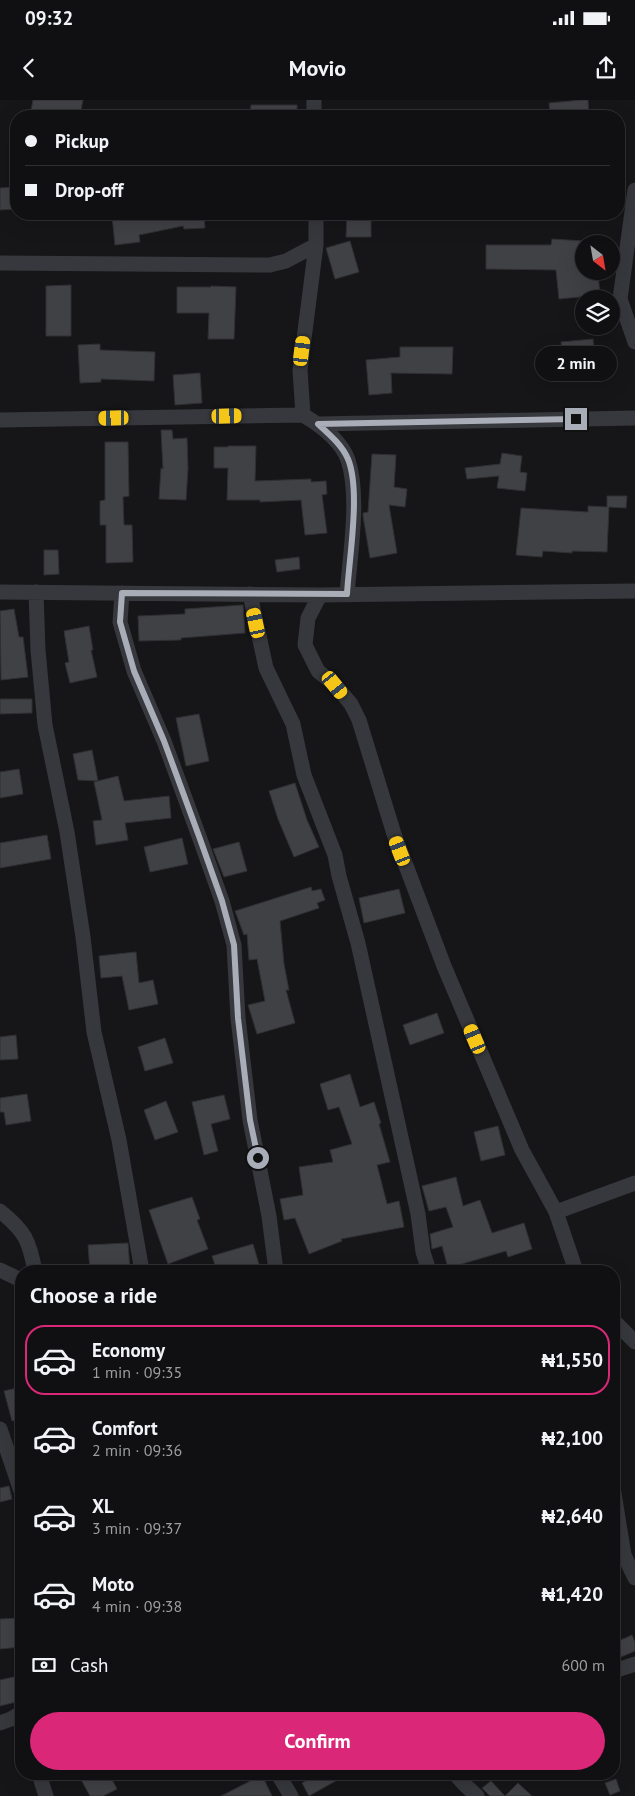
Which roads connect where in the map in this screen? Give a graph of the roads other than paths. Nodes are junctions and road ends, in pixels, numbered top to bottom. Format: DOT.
graph roads {
  1 [pos="635,190"];
  2 [pos="316,220"];
  3 [pos="316,245"];
  4 [pos="286,261"];
  5 [pos="0,263"];
  6 [pos="312,274"];
  7 [pos="635,342"];
  8 [pos="303,415"];
  9 [pos="635,418"];
  10 [pos="0,420"];
  11 [pos="318,424"];
  12 [pos="635,591"];
  13 [pos="0,592"];
  14 [pos="36,592"];
  15 [pos="122,593"];
  16 [pos="250,594"];
  17 [pos="320,594"];
  18 [pos="347,594"];
  19 [pos="635,1183"];
  20 [pos="0,1211"];
  21 [pos="556,1212"];
  22 [pos="34,1265"];
  23 [pos="141,1265"];
  24 [pos="275,1265"];
  25 [pos="427,1265"];
  26 [pos="574,1265"];
  27 [pos="0,1270"];
  28 [pos="15,1277"];
  29 [pos="620,1327"];
  30 [pos="635,1342"];
  31 [pos="0,1429"];
  32 [pos="15,1473"];
  33 [pos="620,1530"];
  34 [pos="635,1578"];
  35 [pos="635,1664"];
  36 [pos="620,1669"];
  37 [pos="15,1717"];
  38 [pos="0,1723"];
  39 [pos="41,1780"];
  40 [pos="282,1780"];
  41 [pos="460,1780"];
  42 [pos="46,1796"];
  43 [pos="291,1796"];
  44 [pos="477,1796"];
  1 -- 7 [label="street"];
  2 -- 3 [label="street"];
  3 -- 4 [label="street"];
  3 -- 6 [label="street"];
  4 -- 5 [label="street"];
  4 -- 6 [label="street"];
  6 -- 8 [label="street"];
  8 -- 10 [label="street"];
  8 -- 11 [label="street"];
  9 -- 11 [label="street"];
  11 -- 18 [label="street"];
  12 -- 18 [label="street"];
  13 -- 14 [label="street"];
  14 -- 15 [label="street"];
  14 -- 23 [label="street"];
  15 -- 16 [label="street"];
  15 -- 24 [label="street"];
  16 -- 17 [label="street"];
  16 -- 25 [label="street"];
  17 -- 18 [label="street"];
  17 -- 21 [label="street"];
  19 -- 21 [label="street"];
  20 -- 22 [label="street"];
  21 -- 26 [label="street"];
  27 -- 28 [label="street"];
  29 -- 30 [label="street"];
  31 -- 32 [label="street"];
  33 -- 34 [label="street"];
  35 -- 36 [label="street"];
  37 -- 38 [label="street"];
  39 -- 42 [label="street"];
  40 -- 43 [label="street"];
  41 -- 44 [label="street"];
}
